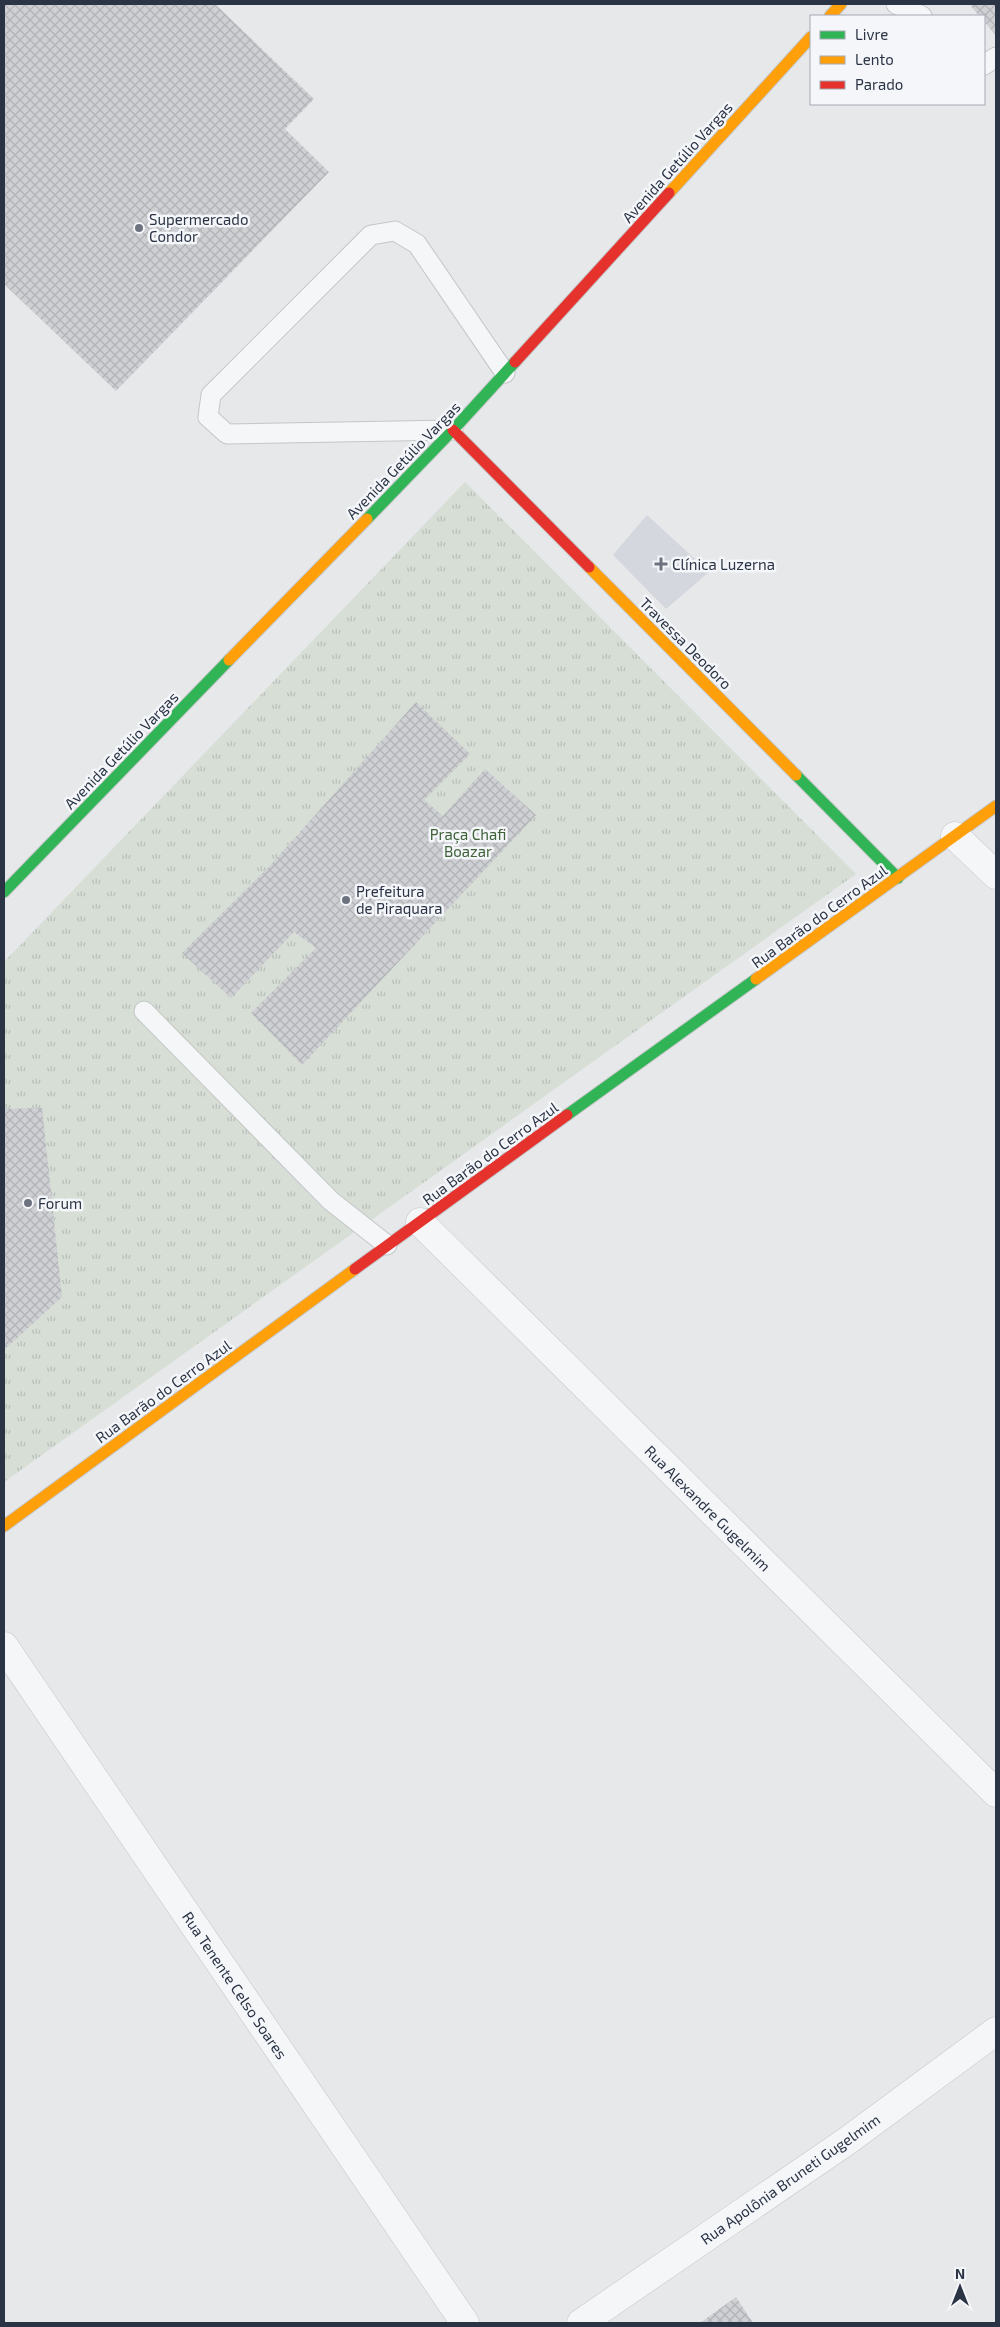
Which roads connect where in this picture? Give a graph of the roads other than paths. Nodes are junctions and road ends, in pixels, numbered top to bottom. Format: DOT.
graph roads {
  1 [pos="841,4"];
  2 [pos="896,4"];
  3 [pos="831,15"];
  4 [pos="920,15"];
  5 [pos="810,38"];
  6 [pos="996,57"];
  7 [pos="985,64"];
  8 [pos="505,373"];
  9 [pos="453,430"];
  10 [pos="996,806"];
  11 [pos="955,836"];
  12 [pos="996,875"];
  13 [pos="898,878"];
  14 [pos="4,892"];
  15 [pos="144,1011"];
  16 [pos="420,1222"];
  17 [pos="387,1245"];
  18 [pos="4,1526"];
  19 [pos="4,1646"];
  20 [pos="996,1793"];
  21 [pos="996,2031"];
  22 [pos="465,2323"];
  23 [pos="581,2323"];
  1 -- 3 [label="main road"];
  2 -- 4 [label="lane"];
  5 -- 8 [label="main road, Avenida Getúlio Vargas"];
  6 -- 7 [label="lane"];
  8 -- 9 [label="main road, Avenida Getúlio Vargas"];
  8 -- 9 [label="lane"];
  9 -- 13 [label="main road, Travessa Deodoro"];
  9 -- 14 [label="main road, Avenida Getúlio Vargas"];
  10 -- 11 [label="main road, Rua Barão do Cerro Azul"];
  11 -- 12 [label="street"];
  11 -- 13 [label="main road, Rua Barão do Cerro Azul"];
  13 -- 16 [label="main road, Rua Barão do Cerro Azul"];
  15 -- 17 [label="lane"];
  16 -- 17 [label="main road, Rua Barão do Cerro Azul"];
  16 -- 20 [label="street, Rua Alexandre Gugelmim"];
  17 -- 18 [label="main road, Rua Barão do Cerro Azul"];
  19 -- 22 [label="street, Rua Tenente Celso Soares"];
  21 -- 23 [label="street, Rua Apolônia Bruneti Gugelmim"];
}
